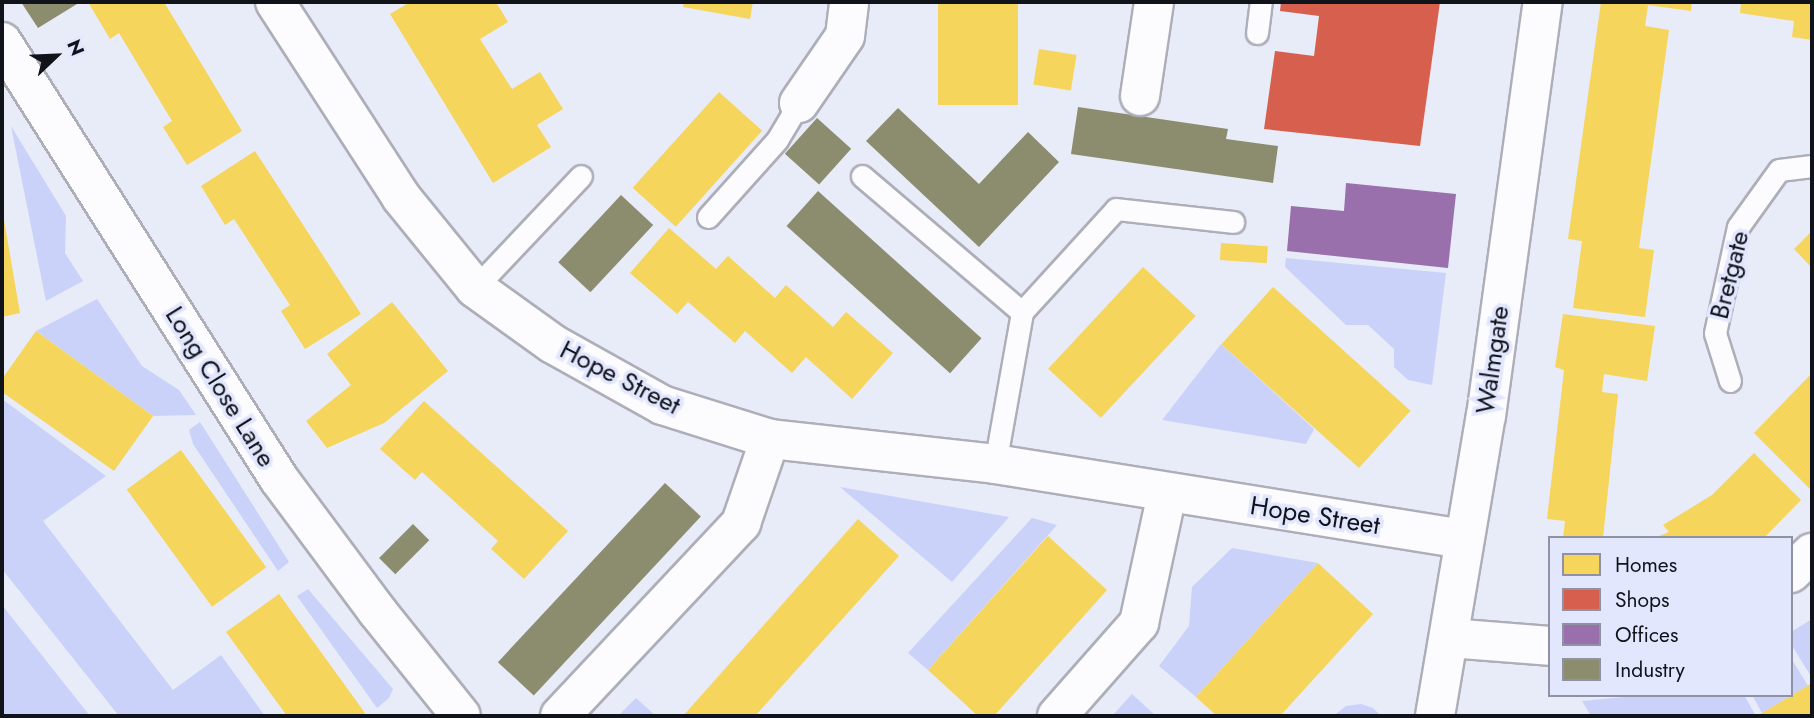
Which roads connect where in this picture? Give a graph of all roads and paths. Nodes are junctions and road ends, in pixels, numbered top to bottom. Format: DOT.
graph roads {
  1 [pos="275,2"];
  2 [pos="849,2"];
  3 [pos="1154,2"];
  4 [pos="1261,2"];
  5 [pos="1543,2"];
  6 [pos="1257,33"];
  7 [pos="2,41"];
  8 [pos="1140,96"];
  9 [pos="799,103"];
  10 [pos="1812,166"];
  11 [pos="581,176"];
  12 [pos="862,176"];
  13 [pos="708,217"];
  14 [pos="1233,222"];
  15 [pos="475,288"];
  16 [pos="1022,312"];
  17 [pos="1730,382"];
  18 [pos="770,439"];
  19 [pos="995,464"];
  20 [pos="1167,494"];
  21 [pos="1463,539"];
  22 [pos="1812,553"];
  23 [pos="1793,571"];
  24 [pos="1449,638"];
  25 [pos="1548,646"];
  26 [pos="457,715"];
  27 [pos="560,716"];
  28 [pos="1057,716"];
  29 [pos="1434,716"];
  1 -- 15 [label="street, Hope Street"];
  2 -- 9 [label="street"];
  3 -- 8 [label="street"];
  4 -- 6 [label="lane"];
  5 -- 21 [label="street, Walmgate"];
  7 -- 26 [label="street, Long Close Lane"];
  9 -- 13 [label="lane"];
  10 -- 17 [label="lane, Bretgate"];
  11 -- 15 [label="lane"];
  12 -- 16 [label="lane"];
  14 -- 16 [label="lane"];
  15 -- 18 [label="street, Hope Street"];
  16 -- 19 [label="lane"];
  18 -- 19 [label="street, Hope Street"];
  18 -- 27 [label="street"];
  19 -- 20 [label="street, Hope Street"];
  20 -- 21 [label="street, Hope Street"];
  20 -- 28 [label="street"];
  21 -- 24 [label="street, Walmgate"];
  22 -- 23 [label="street"];
  24 -- 25 [label="street"];
  24 -- 29 [label="street, Walmgate"];
}
